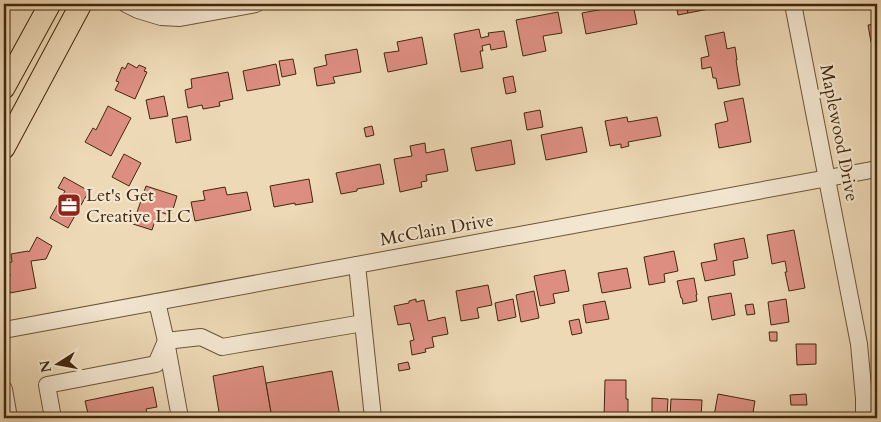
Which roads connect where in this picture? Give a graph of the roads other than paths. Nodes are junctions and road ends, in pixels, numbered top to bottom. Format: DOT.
graph roads {
  1 [pos="50,4"];
  2 [pos="81,4"];
  3 [pos="126,4"];
  4 [pos="256,4"];
  5 [pos="793,4"];
  6 [pos="4,88"];
  7 [pos="4,148"];
  8 [pos="877,169"];
  9 [pos="828,178"];
  10 [pos="357,265"];
  11 [pos="157,302"];
  12 [pos="363,323"];
  13 [pos="4,330"];
  14 [pos="166,341"];
  15 [pos="4,389"];
  16 [pos="9,418"];
  17 [pos="53,418"];
  18 [pos="180,418"];
  19 [pos="373,418"];
  20 [pos="864,418"];
  1 -- 6 [label="main road"];
  2 -- 7 [label="main road"];
  3 -- 4 [label="street"];
  5 -- 9 [label="street, Maplewood Drive"];
  8 -- 9 [label="street, McClain Drive"];
  9 -- 10 [label="street, McClain Drive"];
  9 -- 20 [label="street, Maplewood Drive"];
  10 -- 11 [label="street, McClain Drive"];
  10 -- 12 [label="street"];
  11 -- 13 [label="street, McClain Drive"];
  11 -- 14 [label="street"];
  12 -- 14 [label="street"];
  12 -- 19 [label="street"];
  14 -- 17 [label="street"];
  14 -- 18 [label="street"];
  15 -- 16 [label="street"];
}
